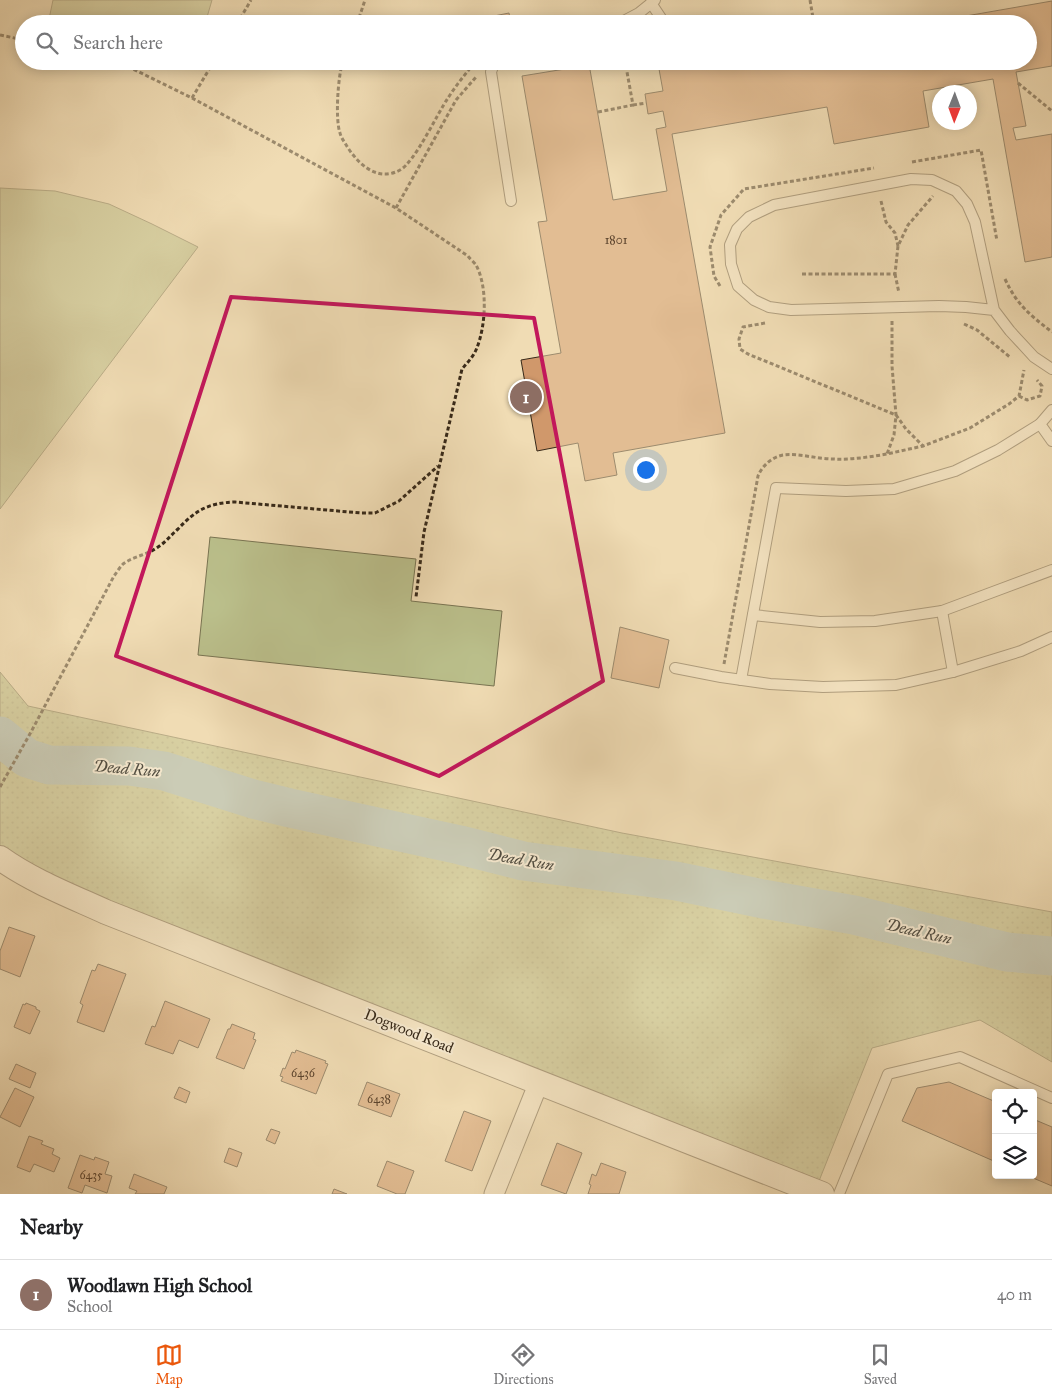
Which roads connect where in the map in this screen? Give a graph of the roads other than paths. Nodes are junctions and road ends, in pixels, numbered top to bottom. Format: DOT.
graph roads {
  1 [pos="653,2"];
  2 [pos="635,15"];
  3 [pos="660,15"];
  4 [pos="495,70"];
  5 [pos="511,201"];
  6 [pos="994,310"];
  7 [pos="1052,369"];
  8 [pos="1052,410"];
  9 [pos="1040,424"];
  10 [pos="1052,441"];
  11 [pos="1052,570"];
  12 [pos="942,611"];
  13 [pos="753,615"];
  14 [pos="1052,637"];
  15 [pos="675,668"];
  16 [pos="953,672"];
  17 [pos="741,680"];
  18 [pos="0,858"];
  19 [pos="538,1082"];
  20 [pos="1052,1098"];
  21 [pos="494,1194"];
  22 [pos="822,1194"];
  23 [pos="839,1194"];
  1 -- 2 [label="lane"];
  1 -- 3 [label="lane"];
  4 -- 5 [label="lane"];
  6 -- 6 [label="lane"];
  6 -- 7 [label="lane"];
  8 -- 9 [label="lane"];
  9 -- 10 [label="lane"];
  9 -- 13 [label="lane"];
  11 -- 12 [label="lane"];
  12 -- 13 [label="lane"];
  12 -- 16 [label="lane"];
  13 -- 17 [label="lane"];
  14 -- 16 [label="lane"];
  15 -- 17 [label="lane"];
  16 -- 17 [label="lane"];
  18 -- 19 [label="street, Dogwood Road"];
  19 -- 21 [label="street"];
  19 -- 22 [label="street, Dogwood Road"];
  20 -- 23 [label="lane"];
}
